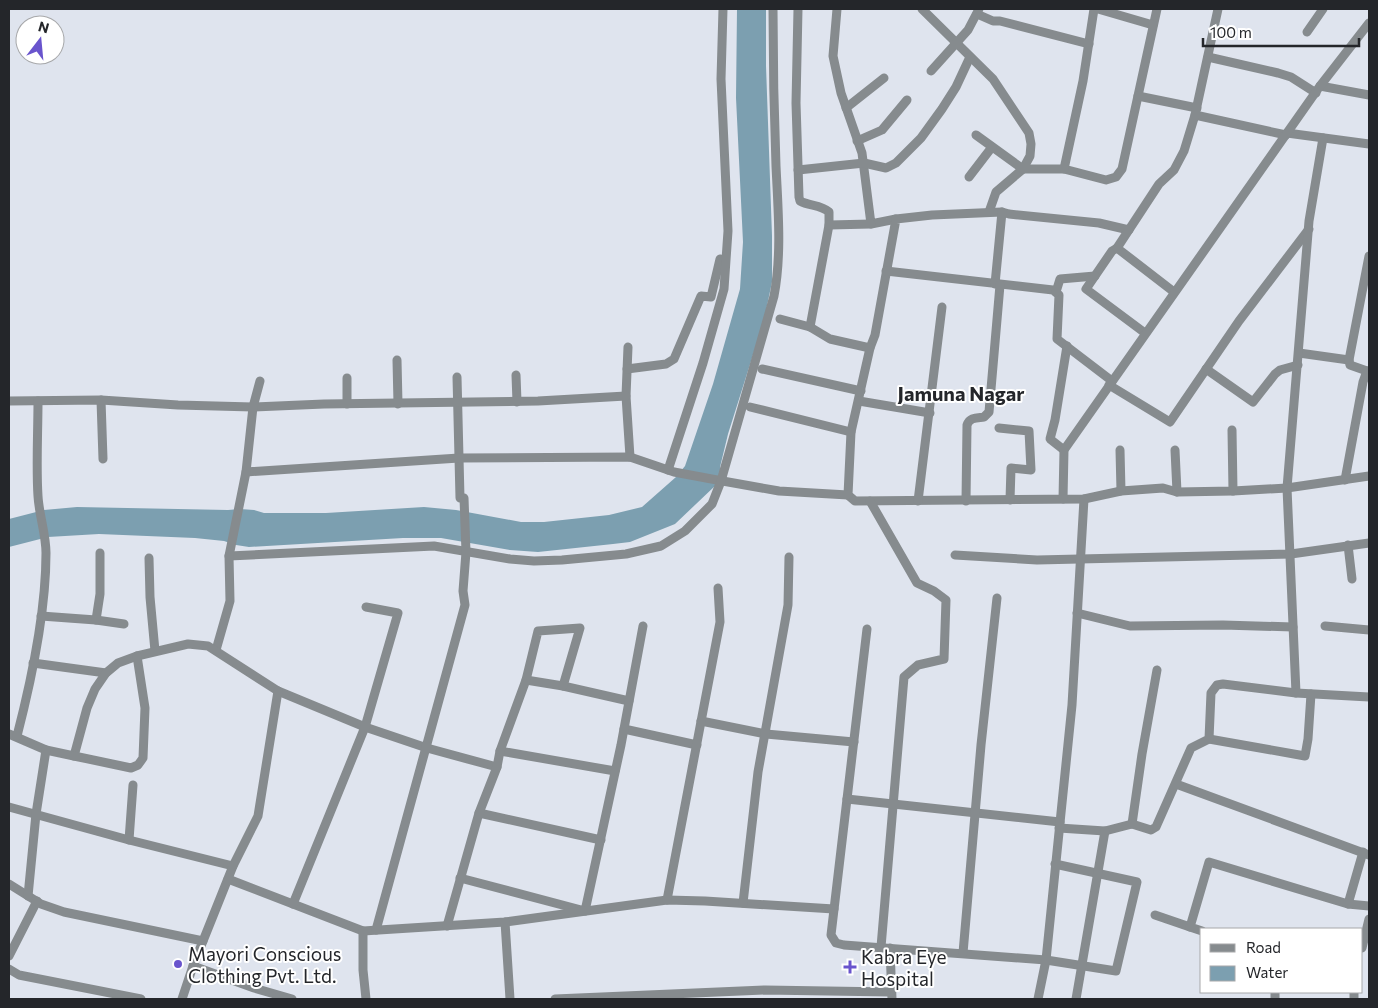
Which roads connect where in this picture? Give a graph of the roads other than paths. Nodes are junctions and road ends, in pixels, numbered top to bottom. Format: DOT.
graph roads {
  1 [pos="723,9"];
  2 [pos="773,9"];
  3 [pos="798,9"];
  4 [pos="837,9"];
  5 [pos="922,9"];
  6 [pos="1094,9"];
  7 [pos="1098,9"];
  8 [pos="1157,9"];
  9 [pos="1218,9"];
  10 [pos="1323,9"];
  11 [pos="978,11"];
  12 [pos="1369,23"];
  13 [pos="1154,25"];
  14 [pos="1307,32"];
  15 [pos="956,44"];
  16 [pos="1089,44"];
  17 [pos="970,57"];
  18 [pos="1208,57"];
  19 [pos="931,71"];
  20 [pos="884,78"];
  21 [pos="1318,89"];
  22 [pos="1369,95"];
  23 [pos="1138,96"];
  24 [pos="907,100"];
  25 [pos="846,108"];
  26 [pos="1196,112"];
  27 [pos="1287,134"];
  28 [pos="976,135"];
  29 [pos="1322,138"];
  30 [pos="857,141"];
  31 [pos="1369,144"];
  32 [pos="992,147"];
  33 [pos="864,163"];
  34 [pos="1064,168"];
  35 [pos="1023,169"];
  36 [pos="798,170"];
  37 [pos="969,177"];
  38 [pos="989,212"];
  39 [pos="1002,212"];
  40 [pos="896,220"];
  41 [pos="871,224"];
  42 [pos="829,225"];
  43 [pos="1309,229"];
  44 [pos="1129,230"];
  45 [pos="1117,248"];
  46 [pos="1369,256"];
  47 [pos="720,259"];
  48 [pos="886,271"];
  49 [pos="1095,276"];
  50 [pos="1367,281"];
  51 [pos="998,285"];
  52 [pos="1056,292"];
  53 [pos="1174,292"];
  54 [pos="942,307"];
  55 [pos="780,319"];
  56 [pos="810,327"];
  57 [pos="1145,334"];
  58 [pos="1067,346"];
  59 [pos="628,347"];
  60 [pos="870,348"];
  61 [pos="1299,353"];
  62 [pos="397,360"];
  63 [pos="1349,360"];
  64 [pos="1298,365"];
  65 [pos="627,369"];
  66 [pos="762,369"];
  67 [pos="1206,369"];
  68 [pos="1368,371"];
  69 [pos="516,376"];
  70 [pos="457,377"];
  71 [pos="347,378"];
  72 [pos="260,381"];
  73 [pos="1110,383"];
  74 [pos="626,396"];
  75 [pos="860,396"];
  76 [pos="100,400"];
  77 [pos="9,401"];
  78 [pos="38,401"];
  79 [pos="517,402"];
  80 [pos="458,403"];
  81 [pos="347,404"];
  82 [pos="398,404"];
  83 [pos="253,407"];
  84 [pos="750,407"];
  85 [pos="930,413"];
  86 [pos="1000,428"];
  87 [pos="1232,430"];
  88 [pos="851,432"];
  89 [pos="1064,450"];
  90 [pos="1120,450"];
  91 [pos="1175,450"];
  92 [pos="630,456"];
  93 [pos="459,458"];
  94 [pos="103,459"];
  95 [pos="671,471"];
  96 [pos="246,472"];
  97 [pos="1369,476"];
  98 [pos="1345,480"];
  99 [pos="719,481"];
  100 [pos="1287,488"];
  101 [pos="1121,491"];
  102 [pos="1233,491"];
  103 [pos="1177,492"];
  104 [pos="848,495"];
  105 [pos="1063,499"];
  106 [pos="1084,499"];
  107 [pos="1010,500"];
  108 [pos="870,501"];
  109 [pos="918,501"];
  110 [pos="966,501"];
  111 [pos="1369,542"];
  112 [pos="1348,546"];
  113 [pos="466,552"];
  114 [pos="100,553"];
  115 [pos="1291,554"];
  116 [pos="955,555"];
  117 [pos="229,556"];
  118 [pos="789,557"];
  119 [pos="149,558"];
  120 [pos="1080,559"];
  121 [pos="1352,579"];
  122 [pos="718,588"];
  123 [pos="997,598"];
  124 [pos="366,607"];
  125 [pos="1077,613"];
  126 [pos="41,616"];
  127 [pos="96,620"];
  128 [pos="124,624"];
  129 [pos="643,626"];
  130 [pos="1325,626"];
  131 [pos="1293,627"];
  132 [pos="867,629"];
  133 [pos="1369,630"];
  134 [pos="216,650"];
  135 [pos="155,651"];
  136 [pos="137,656"];
  137 [pos="33,663"];
  138 [pos="1157,670"];
  139 [pos="106,673"];
  140 [pos="526,680"];
  141 [pos="563,686"];
  142 [pos="278,691"];
  143 [pos="1296,693"];
  144 [pos="1311,694"];
  145 [pos="1369,697"];
  146 [pos="629,701"];
  147 [pos="701,721"];
  148 [pos="365,727"];
  149 [pos="624,729"];
  150 [pos="766,734"];
  151 [pos="13,735"];
  152 [pos="1209,739"];
  153 [pos="854,742"];
  154 [pos="696,745"];
  155 [pos="427,748"];
  156 [pos="46,750"];
  157 [pos="500,751"];
  158 [pos="74,756"];
  159 [pos="497,767"];
  160 [pos="615,771"];
  161 [pos="1176,784"];
  162 [pos="133,785"];
  163 [pos="847,799"];
  164 [pos="894,804"];
  165 [pos="9,806"];
  166 [pos="975,812"];
  167 [pos="479,813"];
  168 [pos="36,814"];
  169 [pos="1132,824"];
  170 [pos="1059,825"];
  171 [pos="1105,831"];
  172 [pos="128,840"];
  173 [pos="601,840"];
  174 [pos="1366,854"];
  175 [pos="1056,864"];
  176 [pos="233,866"];
  177 [pos="1099,875"];
  178 [pos="460,878"];
  179 [pos="228,879"];
  180 [pos="9,884"];
  181 [pos="28,896"];
  182 [pos="667,900"];
  183 [pos="37,901"];
  184 [pos="743,903"];
  185 [pos="293,904"];
  186 [pos="1348,904"];
  187 [pos="1369,906"];
  188 [pos="834,909"];
  189 [pos="586,911"];
  190 [pos="1155,915"];
  191 [pos="1369,919"];
  192 [pos="505,922"];
  193 [pos="447,926"];
  194 [pos="1190,927"];
  195 [pos="376,930"];
  196 [pos="1200,930"];
  197 [pos="363,931"];
  198 [pos="203,941"];
  199 [pos="1363,944"];
  200 [pos="886,947"];
  201 [pos="963,953"];
  202 [pos="9,956"];
  203 [pos="1046,960"];
  204 [pos="1083,964"];
  205 [pos="193,966"];
  206 [pos="9,970"];
  207 [pos="892,996"];
  208 [pos="141,999"];
  209 [pos="182,999"];
  210 [pos="292,999"];
  211 [pos="366,999"];
  212 [pos="510,999"];
  213 [pos="555,999"];
  214 [pos="1038,999"];
  215 [pos="1076,999"];
  1 -- 95 [label="street"];
  2 -- 99 [label="street"];
  3 -- 36 [label="street"];
  4 -- 25 [label="street"];
  5 -- 15 [label="street"];
  6 -- 16 [label="street"];
  7 -- 13 [label="street"];
  8 -- 13 [label="street"];
  9 -- 18 [label="street"];
  10 -- 14 [label="street"];
  11 -- 15 [label="street"];
  11 -- 16 [label="street"];
  12 -- 21 [label="street"];
  13 -- 23 [label="street"];
  15 -- 17 [label="street"];
  15 -- 19 [label="street"];
  16 -- 34 [label="street"];
  17 -- 33 [label="street"];
  17 -- 35 [label="street"];
  18 -- 21 [label="street"];
  18 -- 26 [label="street"];
  20 -- 25 [label="street"];
  21 -- 22 [label="street"];
  21 -- 27 [label="street"];
  23 -- 26 [label="street"];
  23 -- 34 [label="street"];
  24 -- 30 [label="street"];
  25 -- 30 [label="street"];
  26 -- 27 [label="street"];
  26 -- 44 [label="street"];
  27 -- 29 [label="street"];
  27 -- 53 [label="street"];
  28 -- 32 [label="street"];
  29 -- 31 [label="street"];
  29 -- 43 [label="street"];
  30 -- 33 [label="street"];
  32 -- 35 [label="street"];
  32 -- 37 [label="street"];
  33 -- 36 [label="street"];
  33 -- 41 [label="street"];
  34 -- 35 [label="street"];
  35 -- 38 [label="street"];
  36 -- 42 [label="street"];
  38 -- 39 [label="street"];
  38 -- 40 [label="street"];
  39 -- 44 [label="street"];
  39 -- 51 [label="street"];
  40 -- 41 [label="street"];
  40 -- 48 [label="street"];
  41 -- 42 [label="street"];
  42 -- 56 [label="street"];
  43 -- 61 [label="street"];
  43 -- 67 [label="street"];
  44 -- 45 [label="street"];
  45 -- 49 [label="street"];
  45 -- 53 [label="street"];
  46 -- 50 [label="street"];
  47 -- 65 [label="street"];
  48 -- 51 [label="street"];
  48 -- 60 [label="street"];
  49 -- 52 [label="street"];
  49 -- 57 [label="street"];
  50 -- 63 [label="street"];
  51 -- 52 [label="street"];
  51 -- 110 [label="street"];
  52 -- 58 [label="street"];
  53 -- 57 [label="street"];
  54 -- 85 [label="street"];
  55 -- 56 [label="street"];
  56 -- 60 [label="street"];
  57 -- 73 [label="street"];
  58 -- 73 [label="street"];
  58 -- 89 [label="street"];
  59 -- 65 [label="street"];
  60 -- 75 [label="street"];
  61 -- 63 [label="street"];
  61 -- 64 [label="street"];
  62 -- 82 [label="street"];
  63 -- 68 [label="street"];
  64 -- 67 [label="street"];
  64 -- 100 [label="street"];
  65 -- 74 [label="street"];
  66 -- 75 [label="street"];
  67 -- 73 [label="street"];
  68 -- 98 [label="street"];
  69 -- 79 [label="street"];
  70 -- 80 [label="street"];
  71 -- 81 [label="street"];
  72 -- 83 [label="street"];
  73 -- 89 [label="street"];
  74 -- 79 [label="street"];
  74 -- 92 [label="street"];
  75 -- 85 [label="street"];
  75 -- 88 [label="street"];
  76 -- 78 [label="street"];
  76 -- 83 [label="street"];
  76 -- 94 [label="street"];
  77 -- 78 [label="street"];
  78 -- 126 [label="street"];
  79 -- 80 [label="street"];
  80 -- 82 [label="street"];
  80 -- 93 [label="street"];
  81 -- 82 [label="street"];
  81 -- 83 [label="street"];
  83 -- 96 [label="street"];
  84 -- 88 [label="street"];
  85 -- 109 [label="street"];
  86 -- 107 [label="street"];
  87 -- 102 [label="street"];
  88 -- 104 [label="street"];
  89 -- 105 [label="street"];
  90 -- 101 [label="street"];
  91 -- 103 [label="street"];
  92 -- 93 [label="street"];
  92 -- 95 [label="street"];
  93 -- 96 [label="street"];
  93 -- 113 [label="street"];
  95 -- 99 [label="street"];
  96 -- 117 [label="street"];
  97 -- 98 [label="street"];
  98 -- 100 [label="street"];
  99 -- 104 [label="street"];
  99 -- 113 [label="street"];
  100 -- 102 [label="street"];
  100 -- 115 [label="street"];
  101 -- 103 [label="street"];
  101 -- 106 [label="street"];
  102 -- 103 [label="street"];
  104 -- 108 [label="street"];
  105 -- 106 [label="street"];
  105 -- 107 [label="street"];
  106 -- 120 [label="street"];
  107 -- 110 [label="street"];
  108 -- 109 [label="street"];
  108 -- 164 [label="street"];
  109 -- 110 [label="street"];
  111 -- 112 [label="street"];
  112 -- 115 [label="street"];
  112 -- 121 [label="street"];
  113 -- 117 [label="street"];
  113 -- 155 [label="street"];
  114 -- 127 [label="street"];
  115 -- 120 [label="street"];
  115 -- 131 [label="street"];
  116 -- 120 [label="street"];
  117 -- 134 [label="street"];
  118 -- 150 [label="street"];
  119 -- 135 [label="street"];
  120 -- 125 [label="street"];
  122 -- 147 [label="street"];
  123 -- 166 [label="street"];
  124 -- 148 [label="street"];
  125 -- 131 [label="street"];
  125 -- 170 [label="street"];
  126 -- 127 [label="street"];
  126 -- 137 [label="street"];
  127 -- 128 [label="street"];
  129 -- 146 [label="street"];
  130 -- 133 [label="street"];
  131 -- 143 [label="street"];
  132 -- 153 [label="street"];
  134 -- 135 [label="street"];
  134 -- 142 [label="street"];
  135 -- 136 [label="street"];
  136 -- 139 [label="street"];
  136 -- 158 [label="street"];
  137 -- 139 [label="street"];
  137 -- 151 [label="street"];
  138 -- 169 [label="street"];
  139 -- 158 [label="street"];
  140 -- 141 [label="street"];
  140 -- 141 [label="street"];
  140 -- 157 [label="street"];
  141 -- 146 [label="street"];
  142 -- 148 [label="street"];
  142 -- 176 [label="street"];
  143 -- 144 [label="street"];
  143 -- 152 [label="street"];
  144 -- 145 [label="street"];
  144 -- 152 [label="street"];
  146 -- 149 [label="street"];
  147 -- 150 [label="street"];
  147 -- 154 [label="street"];
  148 -- 155 [label="street"];
  148 -- 185 [label="street"];
  149 -- 154 [label="street"];
  149 -- 160 [label="street"];
  150 -- 153 [label="street"];
  150 -- 184 [label="street"];
  151 -- 156 [label="street"];
  152 -- 161 [label="street"];
  153 -- 163 [label="street"];
  154 -- 182 [label="street"];
  155 -- 159 [label="street"];
  155 -- 195 [label="street"];
  156 -- 158 [label="street"];
  156 -- 168 [label="street"];
  157 -- 159 [label="street"];
  157 -- 160 [label="street"];
  159 -- 167 [label="street"];
  160 -- 173 [label="street"];
  161 -- 169 [label="street"];
  161 -- 174 [label="street"];
  162 -- 172 [label="street"];
  163 -- 164 [label="street"];
  163 -- 188 [label="street"];
  164 -- 166 [label="street"];
  164 -- 200 [label="street"];
  165 -- 168 [label="street"];
  166 -- 170 [label="street"];
  166 -- 201 [label="street"];
  167 -- 173 [label="street"];
  167 -- 178 [label="street"];
  168 -- 172 [label="street"];
  168 -- 181 [label="street"];
  169 -- 171 [label="street"];
  170 -- 171 [label="street"];
  170 -- 175 [label="street"];
  171 -- 177 [label="street"];
  172 -- 176 [label="street"];
  173 -- 189 [label="street"];
  174 -- 186 [label="street"];
  175 -- 177 [label="street"];
  175 -- 203 [label="street"];
  176 -- 179 [label="street"];
  177 -- 204 [label="street"];
  177 -- 204 [label="street"];
  178 -- 189 [label="street"];
  178 -- 193 [label="street"];
  179 -- 185 [label="street"];
  179 -- 198 [label="street"];
  180 -- 181 [label="street"];
  181 -- 183 [label="street"];
  182 -- 184 [label="street"];
  182 -- 189 [label="street"];
  183 -- 198 [label="street"];
  183 -- 202 [label="street"];
  184 -- 188 [label="street"];
  185 -- 197 [label="street"];
  186 -- 187 [label="street"];
  186 -- 194 [label="street"];
  188 -- 200 [label="street"];
  189 -- 192 [label="street"];
  190 -- 194 [label="street"];
  191 -- 199 [label="street"];
  192 -- 193 [label="street"];
  192 -- 212 [label="street"];
  193 -- 195 [label="street"];
  194 -- 196 [label="street"];
  195 -- 197 [label="street"];
  197 -- 211 [label="street"];
  198 -- 205 [label="street"];
  200 -- 201 [label="street"];
  200 -- 207 [label="street"];
  201 -- 203 [label="street"];
  203 -- 204 [label="street"];
  203 -- 214 [label="street"];
  204 -- 215 [label="street"];
  205 -- 209 [label="street"];
  205 -- 210 [label="street"];
  206 -- 208 [label="street"];
  207 -- 213 [label="street"];
}
